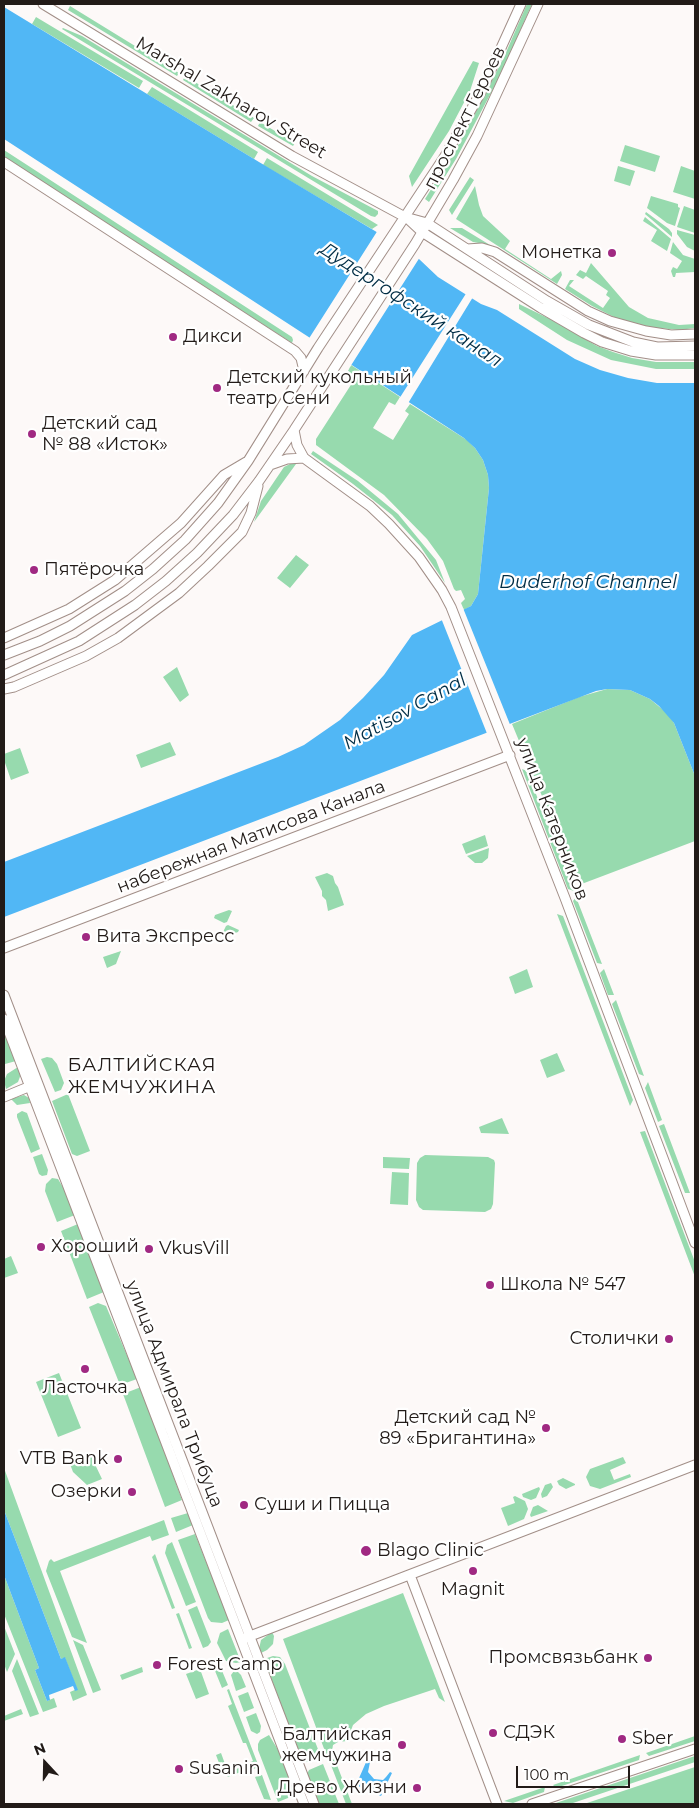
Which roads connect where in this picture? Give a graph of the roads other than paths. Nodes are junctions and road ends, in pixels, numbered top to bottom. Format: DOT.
graph roads {
  1 [pos="43,4"];
  2 [pos="521,4"];
  3 [pos="538,4"];
  4 [pos="4,162"];
  5 [pos="405,217"];
  6 [pos="427,224"];
  7 [pos="422,232"];
  8 [pos="467,249"];
  9 [pos="695,334"];
  10 [pos="695,346"];
  11 [pos="318,348"];
  12 [pos="295,351"];
  13 [pos="695,355"];
  14 [pos="304,372"];
  15 [pos="294,430"];
  16 [pos="304,458"];
  17 [pos="248,461"];
  18 [pos="270,466"];
  19 [pos="259,481"];
  20 [pos="4,638"];
  21 [pos="4,655"];
  22 [pos="4,675"];
  23 [pos="4,689"];
  24 [pos="510,755"];
  25 [pos="4,948"];
  26 [pos="4,995"];
  27 [pos="4,1019"];
  28 [pos="34,1085"];
  29 [pos="4,1097"];
  30 [pos="695,1242"];
  31 [pos="695,1465"];
  32 [pos="410,1575"];
  33 [pos="245,1638"];
  34 [pos="695,1749"];
  35 [pos="304,1804"];
  36 [pos="314,1804"];
  37 [pos="497,1804"];
  38 [pos="532,1804"];
  1 -- 5 [label="street, Marshal Zakharov Street"];
  2 -- 5 [label="street, проспект Героев"];
  3 -- 6 [label="street, проспект Героев"];
  4 -- 12 [label="street"];
  5 -- 6 [label="street, Marshal Zakharov Street"];
  5 -- 7 [label="street, Marshal Zakharov Street"];
  5 -- 11 [label="street, проспект Героев"];
  6 -- 7 [label="street, проспект Героев"];
  6 -- 8 [label="street, Marshal Zakharov Street"];
  7 -- 13 [label="street, Marshal Zakharov Street"];
  7 -- 15 [label="street, проспект Героев"];
  8 -- 9 [label="street"];
  8 -- 10 [label="street, Marshal Zakharov Street"];
  11 -- 12 [label="street"];
  11 -- 14 [label="street"];
  12 -- 14 [label="street"];
  14 -- 17 [label="street"];
  15 -- 16 [label="street"];
  15 -- 18 [label="street"];
  16 -- 18 [label="street"];
  16 -- 24 [label="street, улица Катерников"];
  17 -- 20 [label="street"];
  17 -- 21 [label="street"];
  18 -- 19 [label="street"];
  19 -- 22 [label="street"];
  19 -- 23 [label="street"];
  24 -- 25 [label="street, набережная Матисова Канала"];
  24 -- 30 [label="street, улица Катерников"];
  26 -- 28 [label="street, улица Адмирала Трибуца"];
  27 -- 28 [label="street, улица Адмирала Трибуца"];
  28 -- 29 [label="street"];
  28 -- 33 [label="street, улица Адмирала Трибуца"];
  31 -- 32 [label="street"];
  32 -- 33 [label="street"];
  32 -- 37 [label="street"];
  33 -- 35 [label="street, улица Адмирала Трибуца"];
  33 -- 36 [label="street, улица Адмирала Трибуца"];
  34 -- 38 [label="street"];
}
